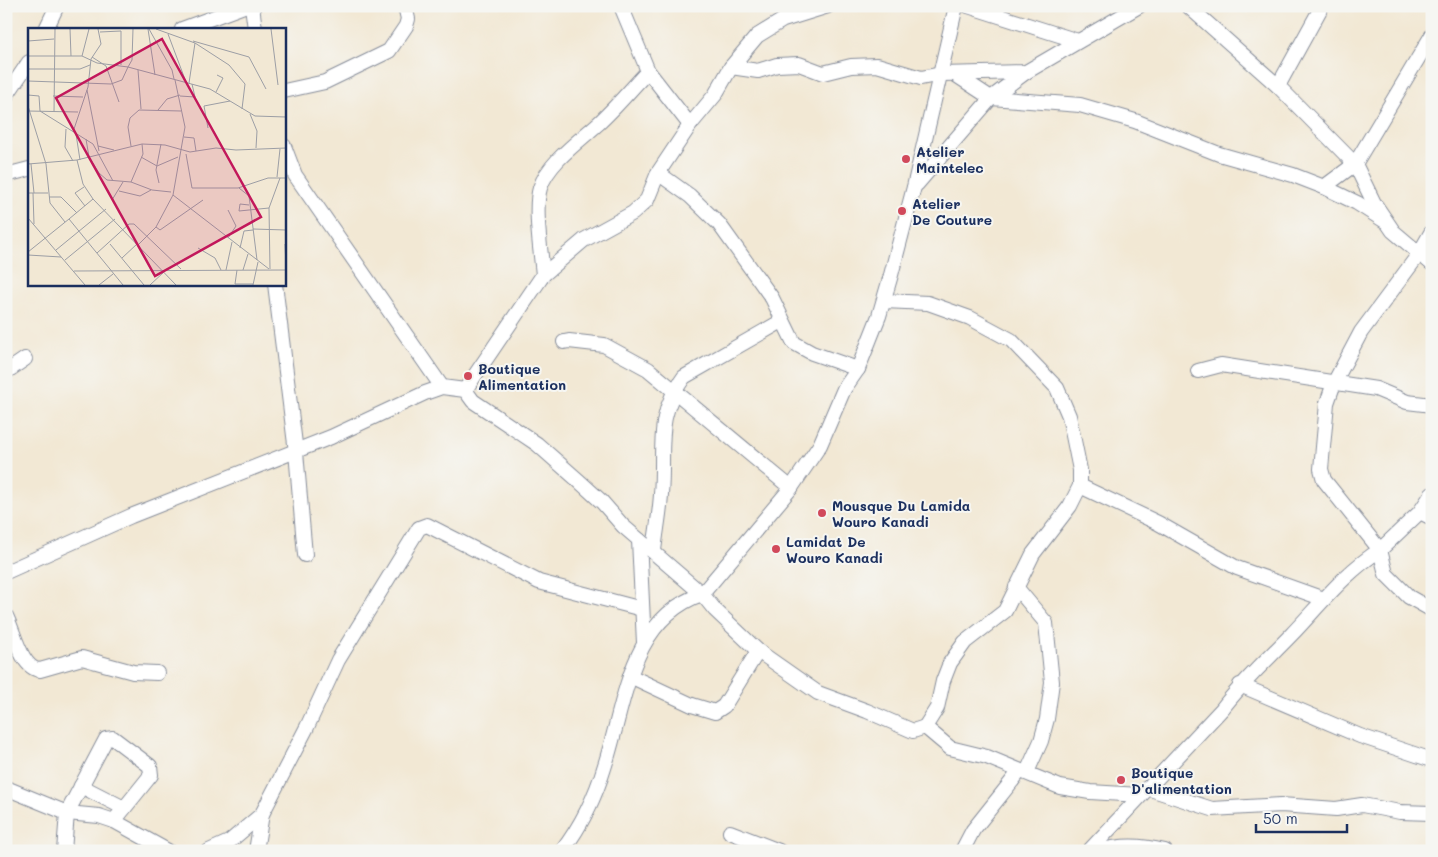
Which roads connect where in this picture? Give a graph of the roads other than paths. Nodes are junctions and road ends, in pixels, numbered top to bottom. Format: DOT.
graph roads {
  1 [pos="57,6"];
  2 [pos="244,6"];
  3 [pos="252,6"];
  4 [pos="404,6"];
  5 [pos="621,6"];
  6 [pos="828,6"];
  7 [pos="956,6"];
  8 [pos="968,6"];
  9 [pos="1139,6"];
  10 [pos="1188,6"];
  11 [pos="1322,6"];
  12 [pos="46,28"];
  13 [pos="185,28"];
  14 [pos="255,28"];
  15 [pos="1432,35"];
  16 [pos="1078,41"];
  17 [pos="731,67"];
  18 [pos="27,70"];
  19 [pos="648,71"];
  20 [pos="1026,72"];
  21 [pos="940,74"];
  22 [pos="956,75"];
  23 [pos="6,77"];
  24 [pos="1278,86"];
  25 [pos="285,92"];
  26 [pos="6,96"];
  27 [pos="991,98"];
  28 [pos="690,125"];
  29 [pos="285,152"];
  30 [pos="1355,164"];
  31 [pos="28,169"];
  32 [pos="658,173"];
  33 [pos="6,175"];
  34 [pos="289,177"];
  35 [pos="914,187"];
  36 [pos="1324,187"];
  37 [pos="1385,221"];
  38 [pos="1432,231"];
  39 [pos="1418,254"];
  40 [pos="1432,264"];
  41 [pos="543,275"];
  42 [pos="275,285"];
  43 [pos="884,301"];
  44 [pos="782,320"];
  45 [pos="564,342"];
  46 [pos="25,359"];
  47 [pos="858,369"];
  48 [pos="6,372"];
  49 [pos="1198,372"];
  50 [pos="1334,383"];
  51 [pos="442,386"];
  52 [pos="675,389"];
  53 [pos="465,390"];
  54 [pos="1432,405"];
  55 [pos="296,452"];
  56 [pos="1080,486"];
  57 [pos="791,488"];
  58 [pos="1432,494"];
  59 [pos="1426,515"];
  60 [pos="639,540"];
  61 [pos="1380,550"];
  62 [pos="654,551"];
  63 [pos="305,555"];
  64 [pos="6,572"];
  65 [pos="1016,587"];
  66 [pos="702,594"];
  67 [pos="1324,599"];
  68 [pos="642,609"];
  69 [pos="1432,610"];
  70 [pos="6,616"];
  71 [pos="644,643"];
  72 [pos="758,650"];
  73 [pos="157,673"];
  74 [pos="630,676"];
  75 [pos="1240,685"];
  76 [pos="925,727"];
  77 [pos="1432,760"];
  78 [pos="1023,771"];
  79 [pos="81,786"];
  80 [pos="6,788"];
  81 [pos="1144,791"];
  82 [pos="124,808"];
  83 [pos="67,813"];
  84 [pos="1432,813"];
  85 [pos="262,814"];
  86 [pos="114,821"];
  87 [pos="730,832"];
  88 [pos="64,851"];
  89 [pos="168,851"];
  90 [pos="210,851"];
  91 [pos="256,851"];
  92 [pos="562,851"];
  93 [pos="779,851"];
  94 [pos="962,851"];
  95 [pos="1089,851"];
  96 [pos="1097,851"];
  97 [pos="1165,851"];
  1 -- 12 [label="street"];
  2 -- 13 [label="street"];
  3 -- 14 [label="street"];
  4 -- 25 [label="street"];
  5 -- 19 [label="street"];
  6 -- 17 [label="street"];
  7 -- 21 [label="street"];
  8 -- 16 [label="street"];
  9 -- 16 [label="street"];
  10 -- 24 [label="street"];
  11 -- 24 [label="street"];
  15 -- 30 [label="street"];
  16 -- 20 [label="street"];
  17 -- 21 [label="street"];
  17 -- 28 [label="street"];
  18 -- 23 [label="street"];
  18 -- 26 [label="street"];
  19 -- 28 [label="street"];
  19 -- 41 [label="street"];
  20 -- 22 [label="street"];
  20 -- 27 [label="street"];
  21 -- 22 [label="street"];
  21 -- 35 [label="street"];
  22 -- 27 [label="street"];
  24 -- 30 [label="street"];
  27 -- 35 [label="street"];
  27 -- 36 [label="street"];
  28 -- 32 [label="street"];
  29 -- 34 [label="street"];
  30 -- 36 [label="street"];
  30 -- 37 [label="street"];
  31 -- 33 [label="street"];
  32 -- 41 [label="street"];
  32 -- 44 [label="street"];
  34 -- 51 [label="street"];
  35 -- 43 [label="street"];
  36 -- 37 [label="street"];
  37 -- 39 [label="street"];
  38 -- 39 [label="street"];
  39 -- 40 [label="street"];
  39 -- 50 [label="street"];
  41 -- 53 [label="street"];
  42 -- 55 [label="street"];
  43 -- 47 [label="street"];
  43 -- 56 [label="street"];
  44 -- 47 [label="street"];
  44 -- 52 [label="street"];
  45 -- 52 [label="street"];
  46 -- 48 [label="street"];
  47 -- 57 [label="street"];
  49 -- 50 [label="street"];
  50 -- 54 [label="street"];
  50 -- 61 [label="street"];
  51 -- 53 [label="street"];
  51 -- 55 [label="street"];
  52 -- 57 [label="street"];
  52 -- 62 [label="street"];
  53 -- 60 [label="street"];
  55 -- 63 [label="street"];
  55 -- 64 [label="street"];
  56 -- 65 [label="street"];
  56 -- 67 [label="street"];
  57 -- 66 [label="street"];
  58 -- 59 [label="street"];
  59 -- 61 [label="street"];
  60 -- 62 [label="street"];
  60 -- 68 [label="street"];
  61 -- 67 [label="street"];
  61 -- 69 [label="street"];
  62 -- 66 [label="street"];
  65 -- 76 [label="street"];
  65 -- 78 [label="street"];
  66 -- 71 [label="street"];
  66 -- 72 [label="street"];
  67 -- 75 [label="street"];
  68 -- 71 [label="street"];
  68 -- 85 [label="street"];
  70 -- 73 [label="street"];
  71 -- 74 [label="street"];
  72 -- 74 [label="street"];
  72 -- 76 [label="street"];
  74 -- 92 [label="street"];
  75 -- 77 [label="street"];
  75 -- 81 [label="street"];
  76 -- 78 [label="street"];
  78 -- 81 [label="street"];
  78 -- 94 [label="street"];
  79 -- 82 [label="street"];
  79 -- 82 [label="street"];
  79 -- 83 [label="street"];
  80 -- 83 [label="street"];
  81 -- 84 [label="street"];
  81 -- 95 [label="street"];
  82 -- 86 [label="street"];
  83 -- 86 [label="street"];
  83 -- 88 [label="street"];
  85 -- 90 [label="street"];
  85 -- 91 [label="street"];
  86 -- 89 [label="street"];
  87 -- 93 [label="street"];
  96 -- 97 [label="street"];
}
